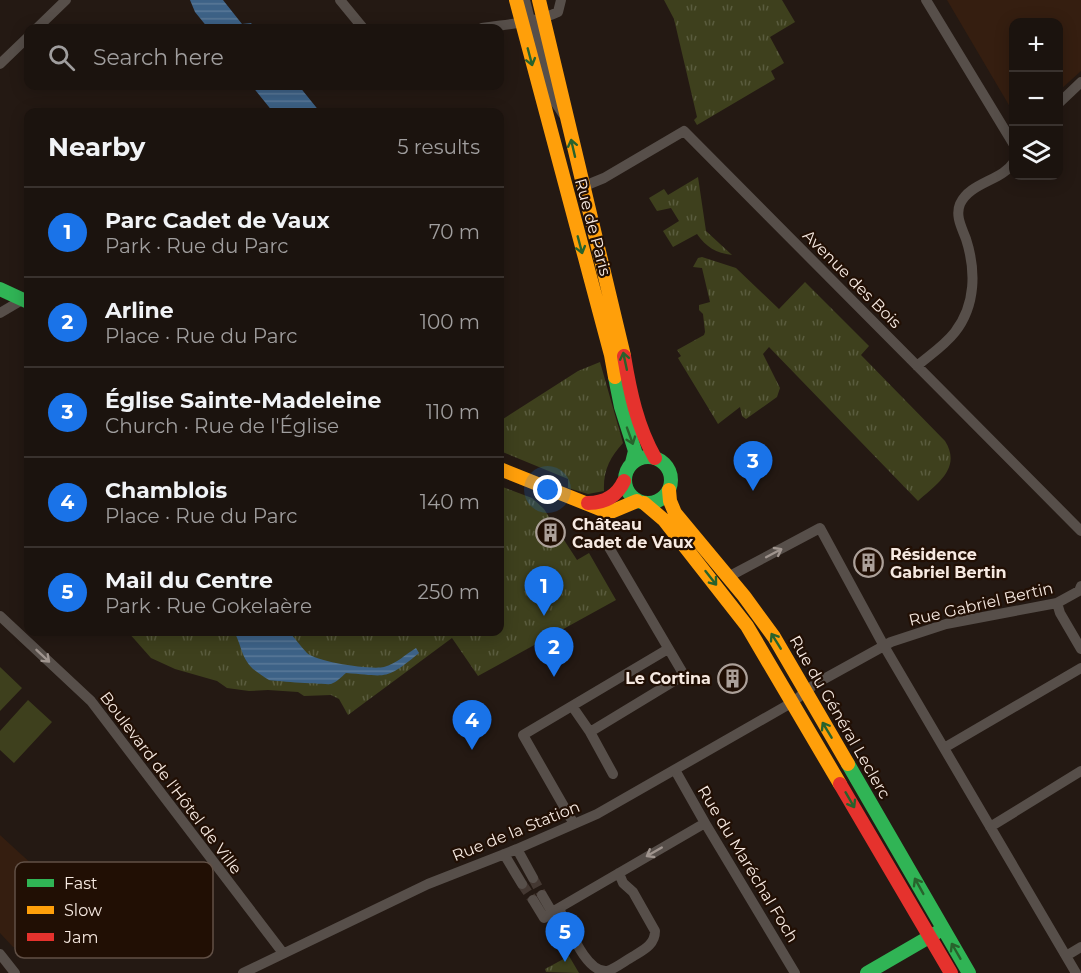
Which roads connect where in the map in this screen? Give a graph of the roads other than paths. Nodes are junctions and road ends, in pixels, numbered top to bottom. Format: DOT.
graph roads {
  1 [pos="66,0"];
  2 [pos="516,0"];
  3 [pos="525,0"];
  4 [pos="539,0"];
  5 [pos="561,0"];
  6 [pos="926,0"];
  7 [pos="342,1"];
  8 [pos="532,20"];
  9 [pos="41,24"];
  10 [pos="360,24"];
  11 [pos="504,24"];
  12 [pos="24,41"];
  13 [pos="0,64"];
  14 [pos="1081,82"];
  15 [pos="1063,100"];
  16 [pos="1009,137"];
  17 [pos="1009,170"];
  18 [pos="582,188"];
  19 [pos="0,289"];
  20 [pos="24,300"];
  21 [pos="24,302"];
  22 [pos="0,313"];
  23 [pos="918,366"];
  24 [pos="655,458"];
  25 [pos="632,463"];
  26 [pos="504,471"];
  27 [pos="624,481"];
  28 [pos="669,490"];
  29 [pos="582,502"];
  30 [pos="641,502"];
  31 [pos="1081,531"];
  32 [pos="606,544"];
  33 [pos="728,577"];
  34 [pos="1081,586"];
  35 [pos="1057,603"];
  36 [pos="0,615"];
  37 [pos="884,646"];
  38 [pos="668,649"];
  39 [pos="1081,649"];
  40 [pos="1081,668"];
  41 [pos="806,691"];
  42 [pos="792,702"];
  43 [pos="572,706"];
  44 [pos="590,732"];
  45 [pos="944,748"];
  46 [pos="675,770"];
  47 [pos="1081,771"];
  48 [pos="613,774"];
  49 [pos="705,823"];
  50 [pos="574,825"];
  51 [pos="990,827"];
  52 [pos="517,849"];
  53 [pos="504,854"];
  54 [pos="619,873"];
  55 [pos="532,878"];
  56 [pos="522,884"];
  57 [pos="537,897"];
  58 [pos="555,910"];
  59 [pos="943,928"];
  60 [pos="929,937"];
  61 [pos="1081,947"];
  62 [pos="283,953"];
  63 [pos="0,954"];
  64 [pos="1066,956"];
  65 [pos="15,973"];
  66 [pos="243,973"];
  67 [pos="795,973"];
  68 [pos="867,973"];
  69 [pos="951,973"];
  70 [pos="969,973"];
  71 [pos="1076,973"];
  1 -- 9 [label="street"];
  2 -- 8 [label="main road, Rue de Paris"];
  3 -- 8 [label="street"];
  4 -- 8 [label="main road, Rue de Paris"];
  5 -- 8 [label="street"];
  6 -- 16 [label="street"];
  7 -- 10 [label="street"];
  8 -- 11 [label="street"];
  18 -- 8 [label="main road, Rue de Paris, one-way"];
  8 -- 25 [label="main road, Rue de Paris, one-way"];
  12 -- 13 [label="street"];
  14 -- 15 [label="street"];
  17 -- 23 [label="street"];
  18 -- 23 [label="street, Avenue des Bois"];
  24 -- 18 [label="main road, Rue de Paris, one-way"];
  19 -- 20 [label="main road"];
  21 -- 22 [label="street"];
  23 -- 31 [label="street, Avenue des Bois"];
  24 -- 25 [label="main road"];
  24 -- 28 [label="main road"];
  25 -- 27 [label="main road"];
  26 -- 29 [label="main road"];
  27 -- 29 [label="main road"];
  27 -- 30 [label="main road"];
  28 -- 30 [label="main road"];
  28 -- 33 [label="main road, Rue du Général Leclerc"];
  29 -- 30 [label="main road"];
  30 -- 42 [label="main road, Rue du Général Leclerc, one-way"];
  32 -- 38 [label="street"];
  33 -- 37 [label="street, one-way"];
  41 -- 33 [label="main road, Rue du Général Leclerc, one-way"];
  34 -- 35 [label="street, Rue Gabriel Bertin"];
  35 -- 37 [label="street, Rue Gabriel Bertin"];
  35 -- 39 [label="street"];
  36 -- 62 [label="street, Boulevard de l'Hôtel de Ville, one-way"];
  37 -- 41 [label="street, Rue Gabriel Bertin"];
  37 -- 45 [label="street"];
  38 -- 43 [label="street"];
  38 -- 44 [label="street"];
  40 -- 45 [label="street"];
  41 -- 42 [label="street, Rue Gabriel Bertin"];
  59 -- 41 [label="main road, Rue du Général Leclerc, one-way"];
  42 -- 46 [label="street, Rue de la Station"];
  42 -- 60 [label="main road, Rue du Général Leclerc, one-way"];
  43 -- 44 [label="street"];
  43 -- 50 [label="street"];
  44 -- 48 [label="street"];
  45 -- 51 [label="street"];
  46 -- 49 [label="street, Rue du Maréchal Foch"];
  46 -- 50 [label="street, Rue de la Station"];
  47 -- 51 [label="street"];
  49 -- 54 [label="street, one-way"];
  49 -- 67 [label="street, Rue du Maréchal Foch"];
  50 -- 52 [label="street, Rue de la Station"];
  51 -- 64 [label="street"];
  52 -- 53 [label="street, Rue de la Station"];
  52 -- 55 [label="street"];
  53 -- 56 [label="street"];
  53 -- 62 [label="street, Rue de la Station"];
  54 -- 58 [label="street"];
  54 -- 58 [label="street"];
  57 -- 58 [label="street"];
  59 -- 60 [label="main road"];
  70 -- 59 [label="main road, Rue du Général Leclerc, one-way"];
  60 -- 68 [label="main road"];
  60 -- 69 [label="main road, Rue du Général Leclerc"];
  61 -- 64 [label="street"];
  62 -- 66 [label="street, Rue de la Station"];
  63 -- 65 [label="street"];
  64 -- 71 [label="street"];
}
